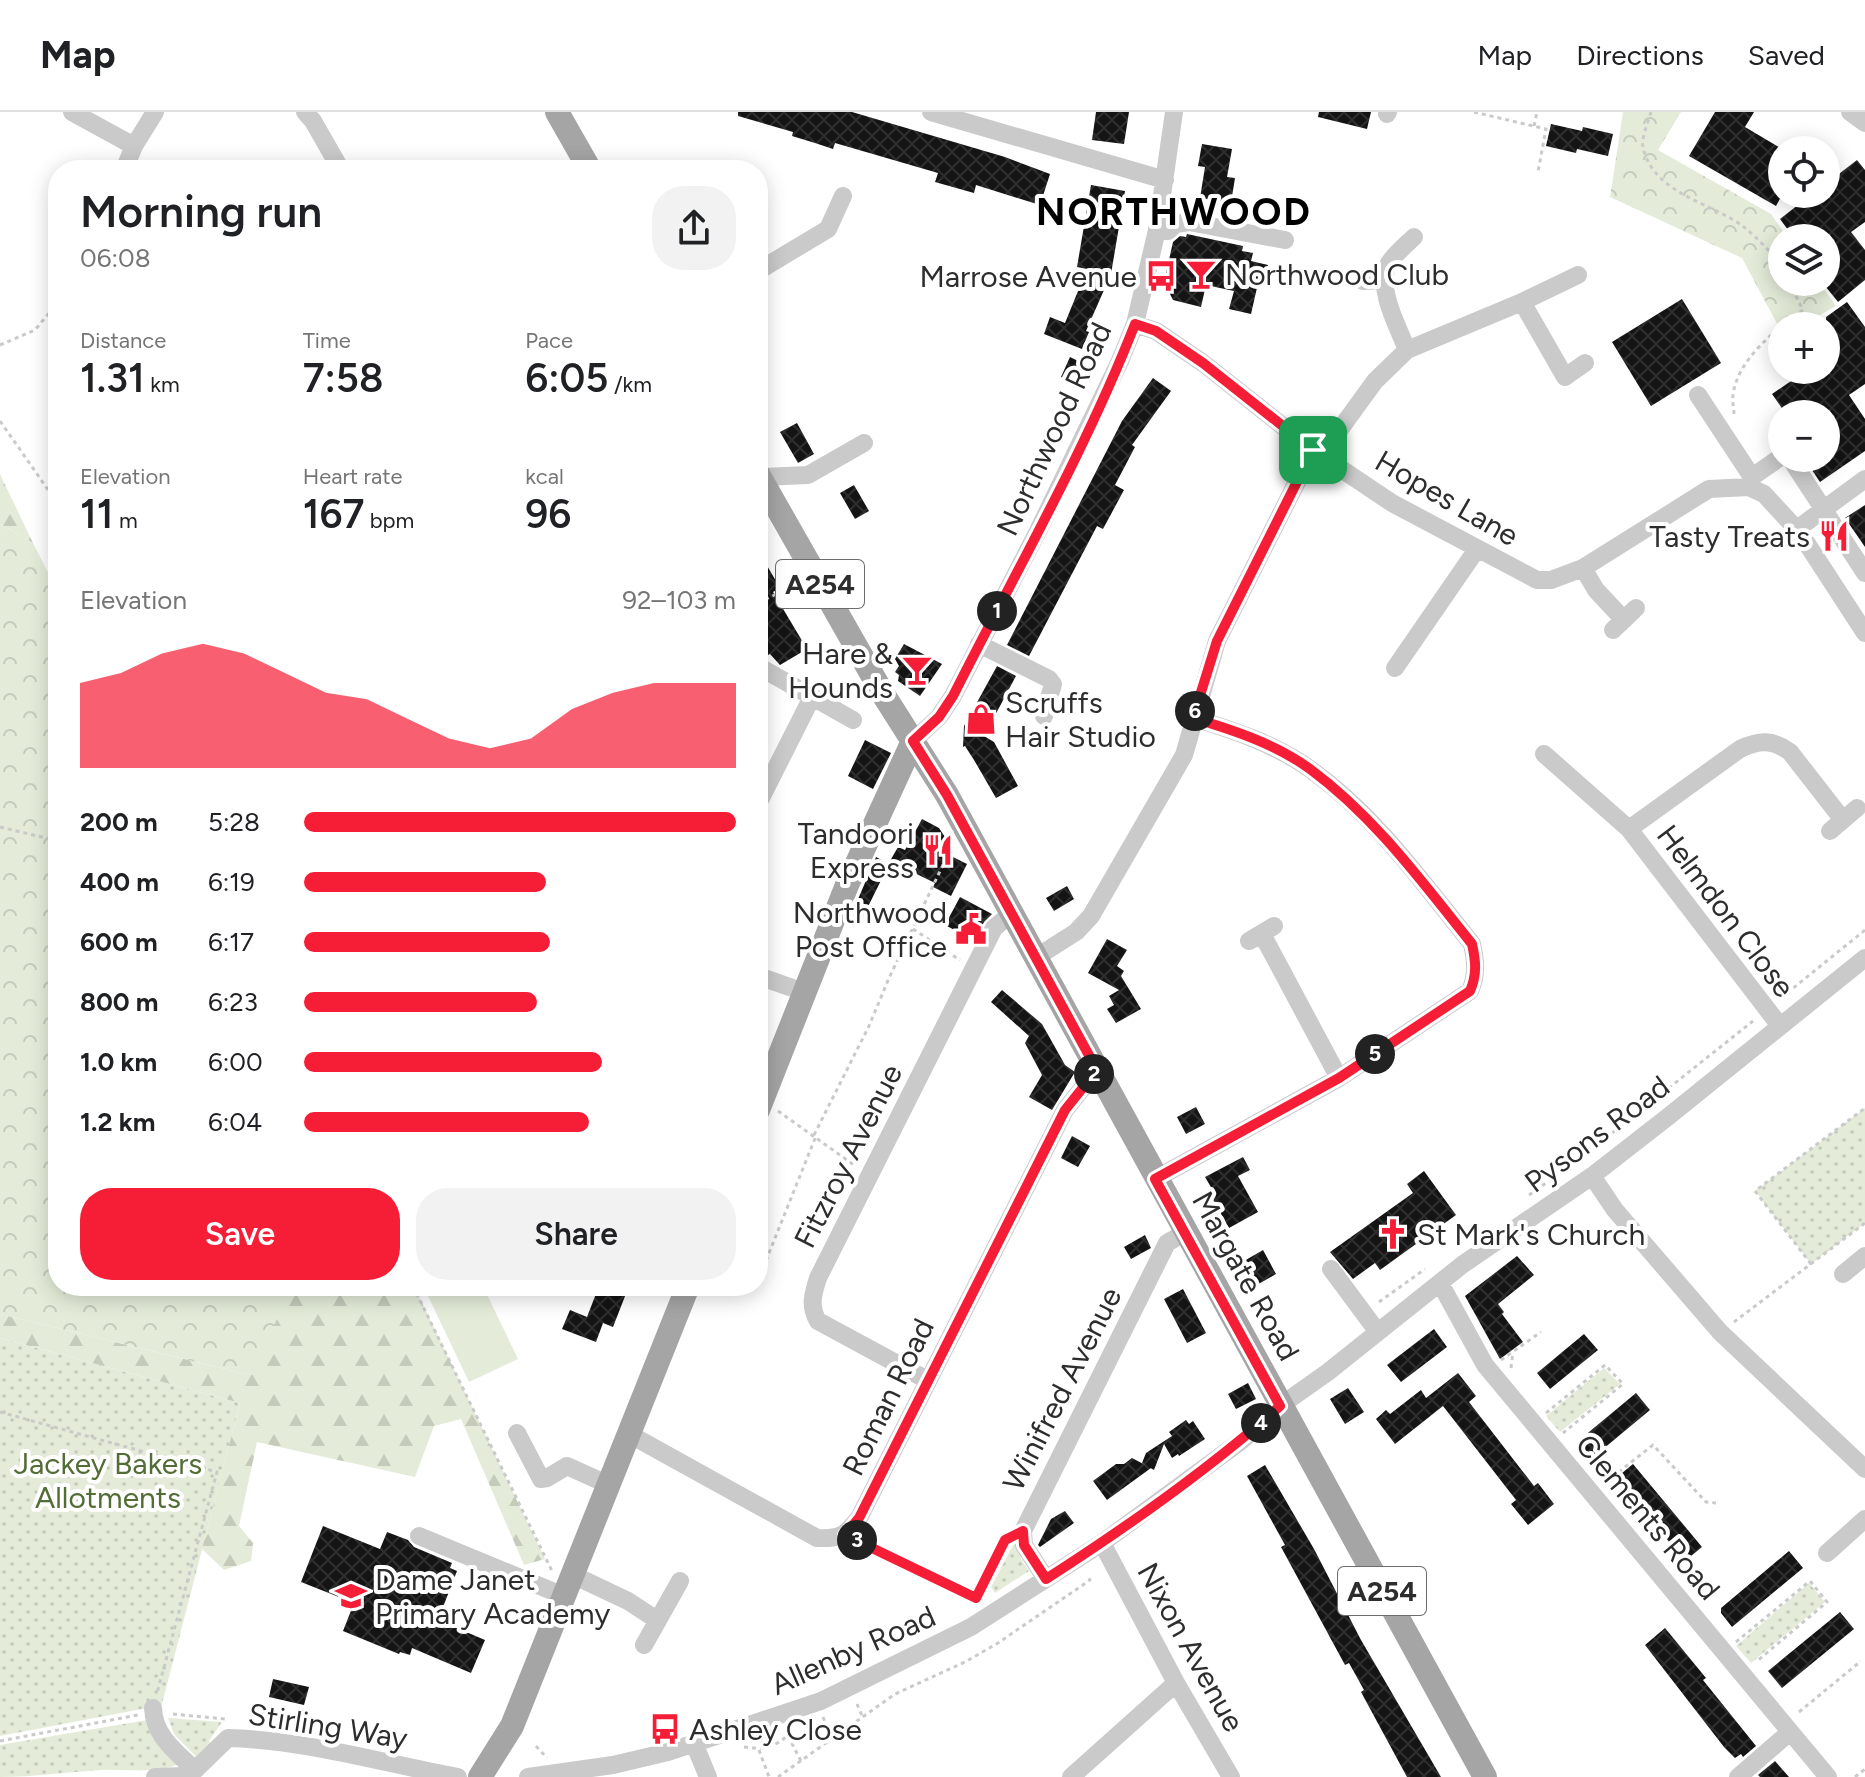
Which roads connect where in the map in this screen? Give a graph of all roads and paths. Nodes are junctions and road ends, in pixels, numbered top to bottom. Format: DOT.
graph roads {
  1 [pos="72,112"];
  2 [pos="155,112"];
  3 [pos="305,112"];
  4 [pos="557,112"];
  5 [pos="931,112"];
  6 [pos="1174,112"];
  7 [pos="1474,112"];
  8 [pos="1537,112"];
  9 [pos="1651,112"];
  10 [pos="1850,112"];
  11 [pos="1534,126"];
  12 [pos="1863,128"];
  13 [pos="134,146"];
  14 [pos="128,160"];
  15 [pos="335,160"];
  16 [pos="584,160"];
  17 [pos="1538,172"];
  18 [pos="1165,180"];
  19 [pos="843,196"];
  20 [pos="1157,230"];
  21 [pos="1414,237"];
  22 [pos="1285,240"];
  23 [pos="1768,250"];
  24 [pos="768,265"];
  25 [pos="1578,275"];
  26 [pos="1385,280"];
  27 [pos="1363,281"];
  28 [pos="1796,296"];
  29 [pos="1522,302"];
  30 [pos="48,314"];
  31 [pos="1135,324"];
  32 [pos="0,345"];
  33 [pos="1407,350"];
  34 [pos="1585,363"];
  35 [pos="1698,395"];
  36 [pos="1734,419"];
  37 [pos="0,421"];
  38 [pos="864,443"];
  39 [pos="1318,452"];
  40 [pos="1768,468"];
  41 [pos="1799,472"];
  42 [pos="768,476"];
  43 [pos="1865,479"];
  44 [pos="1751,482"];
  45 [pos="48,490"];
  46 [pos="768,492"];
  47 [pos="1823,508"];
  48 [pos="1797,529"];
  49 [pos="1477,549"];
  50 [pos="1849,549"];
  51 [pos="1822,566"];
  52 [pos="1583,568"];
  53 [pos="1865,573"];
  54 [pos="815,577"];
  55 [pos="768,598"];
  56 [pos="1624,619"];
  57 [pos="1865,633"];
  58 [pos="979,644"];
  59 [pos="1395,668"];
  60 [pos="768,672"];
  61 [pos="812,697"];
  62 [pos="1044,716"];
  63 [pos="1193,718"];
  64 [pos="853,720"];
  65 [pos="913,741"];
  66 [pos="1544,754"];
  67 [pos="768,784"];
  68 [pos="1843,820"];
  69 [pos="963,825"];
  70 [pos="0,827"];
  71 [pos="1629,829"];
  72 [pos="48,839"];
  73 [pos="1011,914"];
  74 [pos="913,929"];
  75 [pos="1865,930"];
  76 [pos="1262,934"];
  77 [pos="1035,958"];
  78 [pos="1865,958"];
  79 [pos="974,969"];
  80 [pos="768,979"];
  81 [pos="804,992"];
  82 [pos="1766,1011"];
  83 [pos="1780,1026"];
  84 [pos="1097,1070"];
  85 [pos="1339,1078"];
  86 [pos="768,1084"];
  87 [pos="1865,1108"];
  88 [pos="768,1110"];
  89 [pos="815,1136"];
  90 [pos="1592,1176"];
  91 [pos="869,1177"];
  92 [pos="1155,1179"];
  93 [pos="1526,1197"];
  94 [pos="1865,1223"];
  95 [pos="1186,1232"];
  96 [pos="768,1255"];
  97 [pos="1865,1256"];
  98 [pos="1436,1262"];
  99 [pos="1811,1264"];
  100 [pos="1331,1269"];
  101 [pos="1843,1274"];
  102 [pos="1440,1283"];
  103 [pos="418,1296"];
  104 [pos="684,1296"];
  105 [pos="1380,1329"];
  106 [pos="1541,1332"];
  107 [pos="1720,1332"];
  108 [pos="1488,1369"];
  109 [pos="927,1380"];
  110 [pos="1280,1406"];
  111 [pos="0,1412"];
  112 [pos="1533,1423"];
  113 [pos="517,1433"];
  114 [pos="629,1434"];
  115 [pos="1550,1444"];
  116 [pos="1865,1469"];
  117 [pos="609,1485"];
  118 [pos="1592,1494"];
  119 [pos="1716,1503"];
  120 [pos="1865,1519"];
  121 [pos="1023,1531"];
  122 [pos="845,1535"];
  123 [pos="419,1536"];
  124 [pos="1102,1543"];
  125 [pos="1827,1553"];
  126 [pos="1085,1573"];
  127 [pos="680,1581"];
  128 [pos="569,1585"];
  129 [pos="1049,1587"];
  130 [pos="976,1598"];
  131 [pos="983,1600"];
  132 [pos="1058,1602"];
  133 [pos="1019,1617"];
  134 [pos="657,1620"];
  135 [pos="1025,1625"];
  136 [pos="992,1634"];
  137 [pos="998,1643"];
  138 [pos="644,1645"];
  139 [pos="1724,1652"];
  140 [pos="959,1653"];
  141 [pos="1861,1661"];
  142 [pos="965,1662"];
  143 [pos="925,1669"];
  144 [pos="1742,1674"];
  145 [pos="930,1678"];
  146 [pos="1176,1683"];
  147 [pos="891,1685"];
  148 [pos="895,1694"];
  149 [pos="856,1702"];
  150 [pos="153,1711"];
  151 [pos="823,1717"];
  152 [pos="863,1718"];
  153 [pos="228,1719"];
  154 [pos="1787,1728"];
  155 [pos="788,1735"];
  156 [pos="832,1739"];
  157 [pos="0,1741"];
  158 [pos="694,1743"];
  159 [pos="759,1750"];
  160 [pos="801,1761"];
  161 [pos="1865,1769"];
  162 [pos="196,1774"];
  163 [pos="155,1777"];
  164 [pos="458,1777"];
  165 [pos="480,1777"];
  166 [pos="528,1777"];
  167 [pos="708,1777"];
  168 [pos="769,1777"];
  169 [pos="778,1777"];
  170 [pos="1071,1777"];
  171 [pos="1231,1777"];
  172 [pos="1485,1777"];
  173 [pos="1738,1777"];
  174 [pos="1828,1777"];
  175 [pos="1855,1777"];
  1 -- 13 [label="street"];
  2 -- 13 [label="street"];
  3 -- 15 [label="street"];
  4 -- 16 [label="main road"];
  5 -- 18 [label="street"];
  6 -- 18 [label="street, Northwood Road"];
  7 -- 11 [label="path"];
  8 -- 11 [label="path"];
  9 -- 23 [label="path"];
  10 -- 12 [label="street"];
  11 -- 17 [label="path"];
  13 -- 14 [label="street"];
  18 -- 20 [label="street, Northwood Road"];
  19 -- 24 [label="street"];
  20 -- 22 [label="street"];
  20 -- 31 [label="street, Northwood Road"];
  21 -- 26 [label="street"];
  25 -- 29 [label="street"];
  26 -- 27 [label="street"];
  26 -- 33 [label="street"];
  28 -- 36 [label="path"];
  29 -- 33 [label="street"];
  29 -- 34 [label="street"];
  30 -- 32 [label="path"];
  31 -- 39 [label="street, Hopes Lane"];
  31 -- 58 [label="street, Northwood Road"];
  33 -- 39 [label="street"];
  35 -- 44 [label="street"];
  37 -- 45 [label="path"];
  38 -- 42 [label="street"];
  39 -- 49 [label="street, Hopes Lane"];
  39 -- 63 [label="street"];
  40 -- 44 [label="street"];
  41 -- 47 [label="street"];
  43 -- 47 [label="street"];
  44 -- 48 [label="street"];
  44 -- 52 [label="street, Hopes Lane"];
  46 -- 54 [label="main road, Margate Road / A254"];
  47 -- 48 [label="street"];
  47 -- 50 [label="street"];
  48 -- 51 [label="street"];
  49 -- 52 [label="street, Hopes Lane"];
  49 -- 59 [label="street"];
  50 -- 51 [label="street"];
  50 -- 53 [label="street"];
  51 -- 57 [label="street"];
  52 -- 56 [label="street"];
  54 -- 55 [label="path"];
  54 -- 65 [label="main road, Margate Road / A254"];
  58 -- 62 [label="street"];
  58 -- 65 [label="street, Northwood Road"];
  60 -- 61 [label="street"];
  61 -- 64 [label="street"];
  61 -- 67 [label="street"];
  63 -- 77 [label="street"];
  63 -- 85 [label="street"];
  65 -- 69 [label="main road, Margate Road / A254"];
  65 -- 81 [label="main road"];
  66 -- 71 [label="street, Helmdon Close"];
  68 -- 71 [label="street, Helmdon Close"];
  69 -- 73 [label="main road, Margate Road / A254"];
  69 -- 74 [label="path"];
  70 -- 72 [label="path"];
  71 -- 82 [label="street, Helmdon Close"];
  73 -- 77 [label="main road, Margate Road / A254"];
  73 -- 79 [label="street, Fitzroy Avenue"];
  74 -- 79 [label="path"];
  74 -- 89 [label="path"];
  75 -- 82 [label="path"];
  76 -- 85 [label="street"];
  77 -- 84 [label="main road, Margate Road / A254"];
  78 -- 83 [label="street, Pysons Road"];
  79 -- 91 [label="street, Fitzroy Avenue"];
  80 -- 81 [label="street"];
  81 -- 86 [label="main road"];
  82 -- 83 [label="street, Helmdon Close"];
  82 -- 93 [label="path"];
  83 -- 90 [label="street, Pysons Road"];
  84 -- 92 [label="main road, Margate Road / A254"];
  84 -- 109 [label="street, Roman Road"];
  85 -- 92 [label="street"];
  87 -- 99 [label="path"];
  88 -- 89 [label="path"];
  89 -- 91 [label="path"];
  89 -- 96 [label="path"];
  90 -- 102 [label="street, Pysons Road"];
  90 -- 107 [label="street"];
  91 -- 109 [label="street, Fitzroy Avenue"];
  92 -- 95 [label="main road, Margate Road / A254"];
  94 -- 99 [label="path"];
  95 -- 110 [label="main road, Margate Road / A254"];
  95 -- 121 [label="street, Winifred Avenue"];
  97 -- 101 [label="street"];
  98 -- 105 [label="path"];
  99 -- 107 [label="path"];
  100 -- 105 [label="street"];
  102 -- 105 [label="street, Pysons Road"];
  102 -- 108 [label="street, Clements Road"];
  103 -- 128 [label="path"];
  104 -- 114 [label="main road"];
  105 -- 110 [label="street, Pysons Road"];
  106 -- 108 [label="path"];
  107 -- 116 [label="street"];
  108 -- 112 [label="street, Clements Road"];
  109 -- 122 [label="street, Roman Road"];
  110 -- 124 [label="street, Allenby Road"];
  110 -- 172 [label="main road, Margate Road / A254"];
  111 -- 150 [label="path"];
  112 -- 115 [label="street, Clements Road"];
  112 -- 115 [label="path"];
  113 -- 117 [label="street"];
  114 -- 117 [label="main road"];
  114 -- 122 [label="street"];
  115 -- 118 [label="street, Clements Road"];
  117 -- 128 [label="main road"];
  118 -- 119 [label="path"];
  118 -- 139 [label="street, Clements Road"];
  120 -- 125 [label="street"];
  121 -- 129 [label="street, Winifred Avenue"];
  121 -- 130 [label="path"];
  122 -- 130 [label="path"];
  123 -- 128 [label="street"];
  124 -- 129 [label="street, Allenby Road"];
  124 -- 146 [label="street, Nixon Avenue"];
  126 -- 132 [label="path"];
  127 -- 134 [label="street"];
  128 -- 134 [label="street"];
  128 -- 165 [label="main road"];
  129 -- 132 [label="path"];
  129 -- 158 [label="street, Allenby Road"];
  130 -- 131 [label="path"];
  132 -- 135 [label="path"];
  133 -- 135 [label="path"];
  134 -- 138 [label="street"];
  135 -- 137 [label="path"];
  136 -- 137 [label="path"];
  137 -- 142 [label="path"];
  139 -- 144 [label="street, Clements Road"];
  139 -- 144 [label="path"];
  140 -- 142 [label="path"];
  141 -- 154 [label="path"];
  142 -- 145 [label="path"];
  143 -- 145 [label="path"];
  144 -- 154 [label="street, Clements Road"];
  145 -- 148 [label="path"];
  146 -- 170 [label="street"];
  146 -- 171 [label="street, Nixon Avenue"];
  147 -- 148 [label="path"];
  148 -- 152 [label="path"];
  149 -- 152 [label="path"];
  150 -- 153 [label="path"];
  150 -- 157 [label="path"];
  150 -- 162 [label="street"];
  151 -- 156 [label="path"];
  152 -- 156 [label="path"];
  154 -- 173 [label="street"];
  154 -- 174 [label="street, Clements Road"];
  155 -- 160 [label="path"];
  156 -- 160 [label="path"];
  158 -- 166 [label="street, Allenby Road"];
  158 -- 167 [label="street"];
  159 -- 168 [label="path"];
  160 -- 169 [label="path"];
  161 -- 175 [label="path"];
  162 -- 163 [label="street"];
  162 -- 164 [label="street, Stirling Way"];
}
